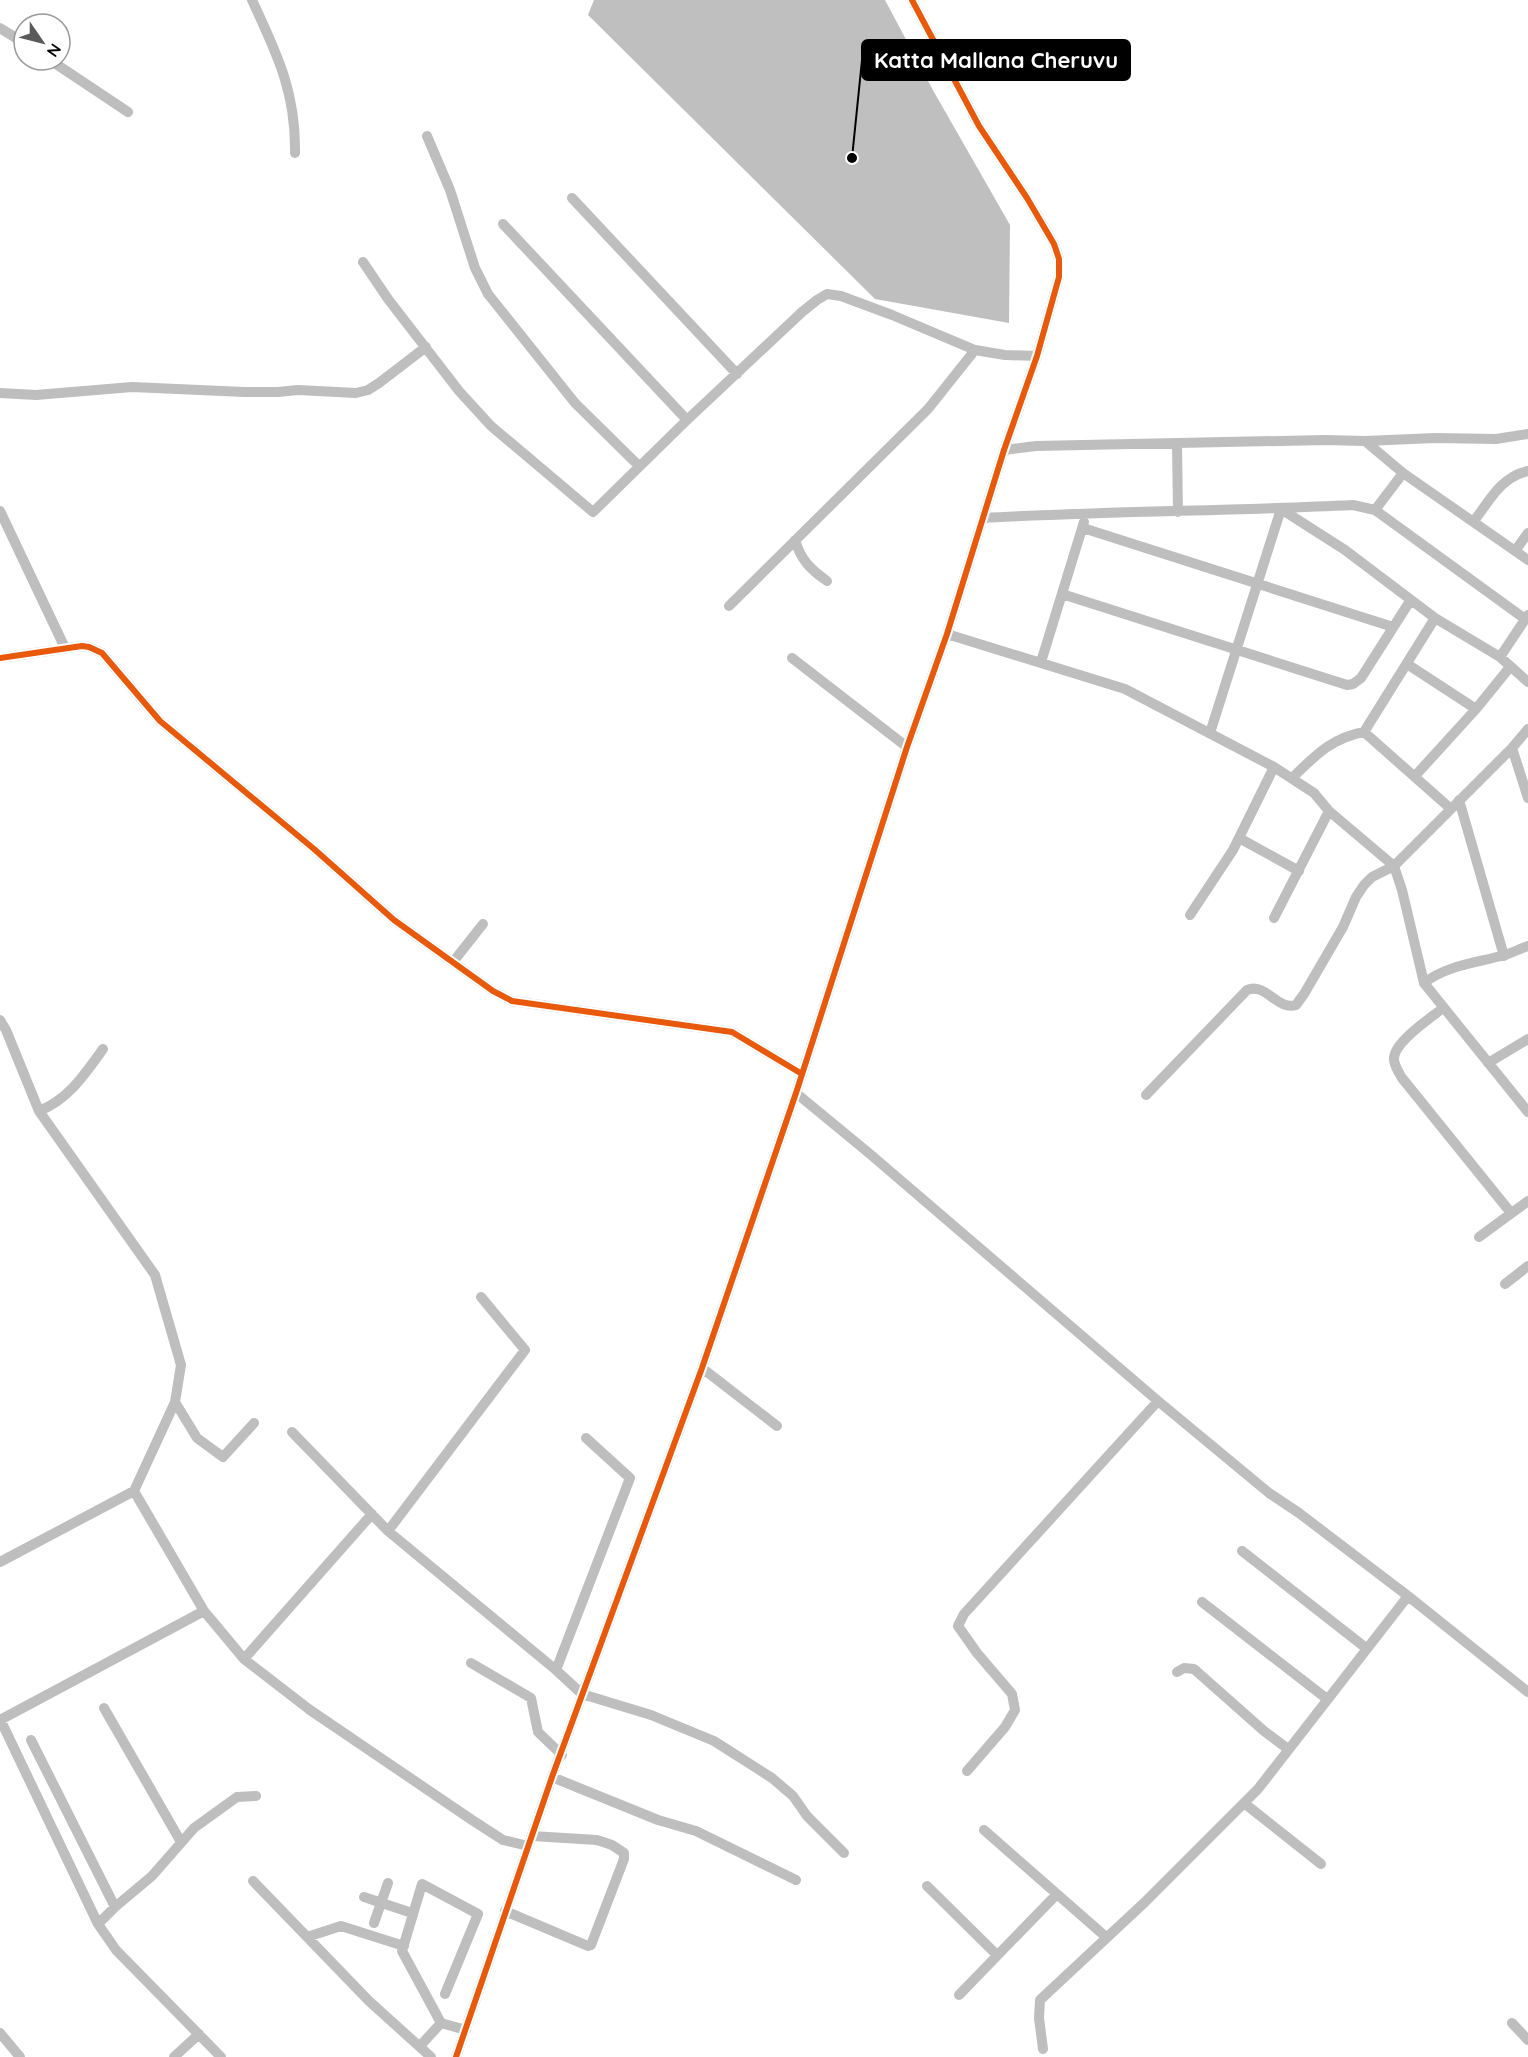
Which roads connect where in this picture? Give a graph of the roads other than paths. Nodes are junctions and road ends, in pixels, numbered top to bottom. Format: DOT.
graph roads {
  1 [pos="252,0"];
  2 [pos="912,0"];
  3 [pos="68,72"];
  4 [pos="128,112"];
  5 [pos="427,136"];
  6 [pos="295,153"];
  7 [pos="572,198"];
  8 [pos="503,224"];
  9 [pos="363,262"];
  10 [pos="426,347"];
  11 [pos="975,350"];
  12 [pos="1037,356"];
  13 [pos="737,374"];
  14 [pos="0,393"];
  15 [pos="687,420"];
  16 [pos="1528,434"];
  17 [pos="1365,441"];
  18 [pos="1177,444"];
  19 [pos="1004,450"];
  20 [pos="639,466"];
  21 [pos="1528,471"];
  22 [pos="1403,473"];
  23 [pos="1281,508"];
  24 [pos="1375,510"];
  25 [pos="0,511"];
  26 [pos="1178,512"];
  27 [pos="1086,514"];
  28 [pos="983,518"];
  29 [pos="1474,521"];
  30 [pos="1083,528"];
  31 [pos="1528,533"];
  32 [pos="795,540"];
  33 [pos="1515,551"];
  34 [pos="1528,560"];
  35 [pos="827,581"];
  36 [pos="1256,583"];
  37 [pos="1062,594"];
  38 [pos="1410,601"];
  39 [pos="729,606"];
  40 [pos="1527,617"];
  41 [pos="1435,618"];
  42 [pos="1393,627"];
  43 [pos="947,634"];
  44 [pos="65,648"];
  45 [pos="1236,651"];
  46 [pos="1500,657"];
  47 [pos="0,658"];
  48 [pos="792,658"];
  49 [pos="1041,662"];
  50 [pos="1407,664"];
  51 [pos="1510,666"];
  52 [pos="1528,682"];
  53 [pos="1476,709"];
  54 [pos="1528,729"];
  55 [pos="1364,732"];
  56 [pos="1210,733"];
  57 [pos="907,747"];
  58 [pos="1512,748"];
  59 [pos="1274,767"];
  60 [pos="1415,776"];
  61 [pos="1292,778"];
  62 [pos="1528,798"];
  63 [pos="1455,804"];
  64 [pos="1329,810"];
  65 [pos="1239,838"];
  66 [pos="1394,866"];
  67 [pos="1299,871"];
  68 [pos="1190,915"];
  69 [pos="1274,918"];
  70 [pos="483,924"];
  71 [pos="1528,945"];
  72 [pos="1504,956"];
  73 [pos="453,962"];
  74 [pos="1424,982"];
  75 [pos="1443,1008"];
  76 [pos="0,1020"];
  77 [pos="1528,1039"];
  78 [pos="103,1049"];
  79 [pos="1488,1063"];
  80 [pos="802,1074"];
  81 [pos="796,1093"];
  82 [pos="1146,1095"];
  83 [pos="39,1112"];
  84 [pos="1528,1112"];
  85 [pos="1528,1201"];
  86 [pos="1510,1213"];
  87 [pos="1479,1237"];
  88 [pos="1528,1266"];
  89 [pos="1505,1284"];
  90 [pos="481,1297"];
  91 [pos="702,1368"];
  92 [pos="1158,1401"];
  93 [pos="175,1402"];
  94 [pos="254,1423"];
  95 [pos="777,1426"];
  96 [pos="292,1432"];
  97 [pos="586,1438"];
  98 [pos="134,1491"];
  99 [pos="372,1514"];
  100 [pos="388,1531"];
  101 [pos="1242,1551"];
  102 [pos="0,1562"];
  103 [pos="1408,1596"];
  104 [pos="1202,1602"];
  105 [pos="204,1611"];
  106 [pos="1366,1648"];
  107 [pos="244,1659"];
  108 [pos="471,1663"];
  109 [pos="556,1670"];
  110 [pos="1177,1672"];
  111 [pos="1528,1692"];
  112 [pos="582,1694"];
  113 [pos="1327,1699"];
  114 [pos="104,1708"];
  115 [pos="0,1720"];
  116 [pos="31,1740"];
  117 [pos="1288,1749"];
  118 [pos="562,1755"];
  119 [pos="968,1771"];
  120 [pos="552,1777"];
  121 [pos="256,1796"];
  122 [pos="1244,1803"];
  123 [pos="984,1830"];
  124 [pos="530,1841"];
  125 [pos="181,1842"];
  126 [pos="844,1852"];
  127 [pos="1322,1864"];
  128 [pos="796,1880"];
  129 [pos="253,1881"];
  130 [pos="388,1883"];
  131 [pos="927,1886"];
  132 [pos="1057,1894"];
  133 [pos="364,1897"];
  134 [pos="382,1903"];
  135 [pos="115,1907"];
  136 [pos="505,1911"];
  137 [pos="412,1913"];
  138 [pos="374,1923"];
  139 [pos="98,1924"];
  140 [pos="307,1937"];
  141 [pos="1106,1937"];
  142 [pos="404,1946"];
  143 [pos="997,1955"];
  144 [pos="445,1994"];
  145 [pos="959,1995"];
  146 [pos="441,2023"];
  147 [pos="1512,2023"];
  148 [pos="466,2030"];
  149 [pos="0,2033"];
  150 [pos="199,2034"];
  151 [pos="1528,2040"];
  152 [pos="420,2046"];
  153 [pos="1043,2049"];
  154 [pos="20,2057"];
  155 [pos="174,2057"];
  156 [pos="221,2057"];
  157 [pos="431,2057"];
  158 [pos="456,2057"];
  1 -- 6 [label="street"];
  2 -- 12 [label="street"];
  3 -- 4 [label="street"];
  5 -- 20 [label="street"];
  7 -- 13 [label="street"];
  8 -- 15 [label="street"];
  9 -- 10 [label="street"];
  10 -- 14 [label="street"];
  10 -- 20 [label="street"];
  11 -- 12 [label="street"];
  11 -- 13 [label="street"];
  11 -- 32 [label="street"];
  12 -- 19 [label="street"];
  13 -- 15 [label="street"];
  15 -- 20 [label="street"];
  16 -- 17 [label="street"];
  17 -- 18 [label="street"];
  17 -- 22 [label="street"];
  18 -- 19 [label="street"];
  18 -- 26 [label="street"];
  19 -- 28 [label="street"];
  21 -- 29 [label="street"];
  22 -- 24 [label="street"];
  22 -- 29 [label="street"];
  23 -- 24 [label="street"];
  23 -- 26 [label="street"];
  23 -- 36 [label="street"];
  23 -- 38 [label="street"];
  24 -- 40 [label="street"];
  25 -- 44 [label="street"];
  26 -- 27 [label="street"];
  27 -- 28 [label="street"];
  27 -- 30 [label="street"];
  28 -- 43 [label="street"];
  29 -- 33 [label="street"];
  30 -- 36 [label="street"];
  30 -- 37 [label="street"];
  31 -- 33 [label="street"];
  32 -- 35 [label="street"];
  32 -- 39 [label="street"];
  33 -- 34 [label="street"];
  36 -- 42 [label="street"];
  36 -- 45 [label="street"];
  37 -- 45 [label="street"];
  37 -- 49 [label="street"];
  38 -- 41 [label="street"];
  38 -- 42 [label="street"];
  40 -- 46 [label="street"];
  41 -- 46 [label="street"];
  41 -- 50 [label="street"];
  42 -- 45 [label="street"];
  43 -- 49 [label="street"];
  43 -- 57 [label="street"];
  44 -- 47 [label="street"];
  44 -- 73 [label="street"];
  45 -- 56 [label="street"];
  46 -- 51 [label="street"];
  48 -- 57 [label="street"];
  49 -- 56 [label="street"];
  50 -- 53 [label="street"];
  50 -- 55 [label="street"];
  51 -- 52 [label="street"];
  51 -- 53 [label="street"];
  53 -- 60 [label="street"];
  54 -- 58 [label="street"];
  55 -- 60 [label="street"];
  55 -- 61 [label="street"];
  56 -- 59 [label="street"];
  57 -- 80 [label="street"];
  58 -- 62 [label="street"];
  58 -- 63 [label="street"];
  59 -- 61 [label="street"];
  59 -- 65 [label="street"];
  60 -- 63 [label="street"];
  61 -- 64 [label="street"];
  63 -- 66 [label="street"];
  63 -- 72 [label="street"];
  64 -- 66 [label="street"];
  64 -- 67 [label="street"];
  65 -- 67 [label="street"];
  65 -- 68 [label="street"];
  66 -- 74 [label="street"];
  66 -- 82 [label="street"];
  67 -- 69 [label="street"];
  70 -- 73 [label="street"];
  71 -- 72 [label="street"];
  72 -- 74 [label="street"];
  73 -- 80 [label="street"];
  74 -- 75 [label="street"];
  75 -- 79 [label="street"];
  75 -- 86 [label="street"];
  76 -- 83 [label="street"];
  77 -- 79 [label="street"];
  78 -- 83 [label="street"];
  79 -- 84 [label="street"];
  80 -- 81 [label="street"];
  81 -- 91 [label="street"];
  81 -- 92 [label="street"];
  83 -- 93 [label="street"];
  85 -- 86 [label="street"];
  86 -- 87 [label="street"];
  88 -- 89 [label="street"];
  90 -- 100 [label="street"];
  91 -- 95 [label="street"];
  91 -- 112 [label="street"];
  92 -- 103 [label="street"];
  92 -- 119 [label="street"];
  93 -- 94 [label="street"];
  93 -- 98 [label="street"];
  96 -- 99 [label="street"];
  97 -- 109 [label="street"];
  98 -- 102 [label="street"];
  98 -- 105 [label="street"];
  99 -- 100 [label="street"];
  99 -- 107 [label="street"];
  100 -- 109 [label="street"];
  101 -- 106 [label="street"];
  103 -- 106 [label="street"];
  103 -- 111 [label="street"];
  104 -- 113 [label="street"];
  105 -- 107 [label="street"];
  105 -- 115 [label="street"];
  106 -- 113 [label="street"];
  107 -- 124 [label="street"];
  108 -- 118 [label="street"];
  109 -- 112 [label="street"];
  110 -- 117 [label="street"];
  112 -- 118 [label="street"];
  112 -- 126 [label="street"];
  113 -- 117 [label="street"];
  114 -- 125 [label="street"];
  115 -- 139 [label="street"];
  116 -- 135 [label="street"];
  117 -- 122 [label="street"];
  118 -- 120 [label="street"];
  120 -- 124 [label="street"];
  120 -- 128 [label="street"];
  121 -- 125 [label="street"];
  122 -- 127 [label="street"];
  122 -- 141 [label="street"];
  123 -- 132 [label="street"];
  124 -- 136 [label="street"];
  124 -- 136 [label="street"];
  125 -- 135 [label="street"];
  129 -- 140 [label="street"];
  130 -- 134 [label="street"];
  131 -- 143 [label="street"];
  132 -- 141 [label="street"];
  132 -- 143 [label="street"];
  133 -- 134 [label="street"];
  134 -- 137 [label="street"];
  134 -- 138 [label="street"];
  135 -- 139 [label="street"];
  136 -- 148 [label="street"];
  137 -- 142 [label="street"];
  137 -- 144 [label="street"];
  139 -- 150 [label="street"];
  140 -- 142 [label="street"];
  140 -- 152 [label="street"];
  141 -- 153 [label="street"];
  142 -- 146 [label="street"];
  143 -- 145 [label="street"];
  146 -- 148 [label="street"];
  146 -- 152 [label="street"];
  147 -- 151 [label="street"];
  148 -- 158 [label="street"];
  149 -- 154 [label="street"];
  150 -- 155 [label="street"];
  150 -- 156 [label="street"];
  152 -- 157 [label="street"];
}
